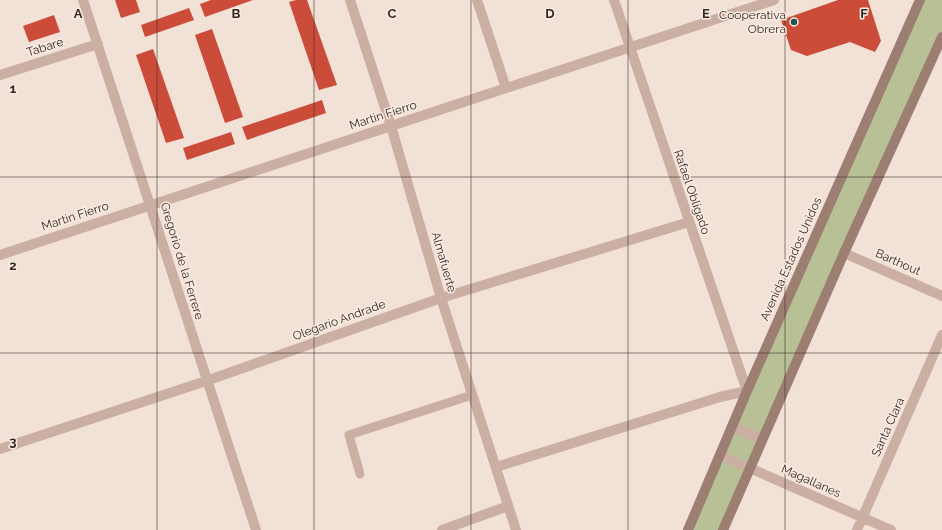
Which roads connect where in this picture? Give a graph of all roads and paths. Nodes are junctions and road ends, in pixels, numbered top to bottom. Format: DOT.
graph roads {
  1 [pos="83,0"];
  2 [pos="350,0"];
  3 [pos="477,0"];
  4 [pos="614,0"];
  5 [pos="774,0"];
  6 [pos="920,0"];
  7 [pos="942,37"];
  8 [pos="98,44"];
  9 [pos="629,48"];
  10 [pos="0,75"];
  11 [pos="506,88"];
  12 [pos="391,126"];
  13 [pos="151,205"];
  14 [pos="689,222"];
  15 [pos="844,253"];
  16 [pos="0,255"];
  17 [pos="942,296"];
  18 [pos="441,298"];
  19 [pos="942,335"];
  20 [pos="206,382"];
  21 [pos="747,392"];
  22 [pos="472,395"];
  23 [pos="732,428"];
  24 [pos="762,439"];
  25 [pos="0,449"];
  26 [pos="720,455"];
  27 [pos="496,467"];
  28 [pos="750,467"];
  29 [pos="360,474"];
  30 [pos="508,506"];
  31 [pos="862,518"];
  32 [pos="256,530"];
  33 [pos="442,530"];
  34 [pos="516,530"];
  35 [pos="688,530"];
  36 [pos="723,530"];
  37 [pos="857,530"];
  38 [pos="891,530"];
  1 -- 8 [label="street, Gregorio de la Ferrere"];
  2 -- 12 [label="street, Almafuerte"];
  3 -- 11 [label="street"];
  4 -- 9 [label="street, Rafael Obligado"];
  5 -- 9 [label="street, Martin Fierro"];
  6 -- 21 [label="main road, Avenida Estados Unidos"];
  7 -- 15 [label="main road"];
  8 -- 10 [label="street, Tabare"];
  8 -- 13 [label="street, Gregorio de la Ferrere"];
  9 -- 11 [label="street, Martin Fierro"];
  9 -- 14 [label="street, Rafael Obligado"];
  11 -- 12 [label="street, Martin Fierro"];
  12 -- 13 [label="street, Martin Fierro"];
  12 -- 18 [label="street, Almafuerte"];
  13 -- 16 [label="street, Martin Fierro"];
  13 -- 20 [label="street, Gregorio de la Ferrere"];
  14 -- 18 [label="street, Olegario Andrade"];
  14 -- 21 [label="street, Rafael Obligado"];
  15 -- 17 [label="street, Barthout"];
  15 -- 24 [label="main road"];
  18 -- 20 [label="street, Olegario Andrade"];
  18 -- 22 [label="street, Almafuerte"];
  19 -- 31 [label="street, Santa Clara"];
  20 -- 25 [label="street, Olegario Andrade"];
  20 -- 32 [label="street, Gregorio de la Ferrere"];
  21 -- 23 [label="main road, Avenida Estados Unidos"];
  21 -- 27 [label="street"];
  22 -- 27 [label="street, Almafuerte"];
  22 -- 29 [label="lane"];
  23 -- 24 [label="street"];
  23 -- 26 [label="main road, Avenida Estados Unidos"];
  24 -- 28 [label="main road"];
  26 -- 28 [label="street, Magallanes"];
  26 -- 35 [label="main road, Avenida Estados Unidos"];
  27 -- 30 [label="street, Almafuerte"];
  28 -- 31 [label="street, Magallanes"];
  28 -- 36 [label="main road"];
  30 -- 33 [label="street"];
  30 -- 34 [label="street, Almafuerte"];
  31 -- 37 [label="street, Santa Clara"];
  31 -- 38 [label="street, Magallanes"];
}
